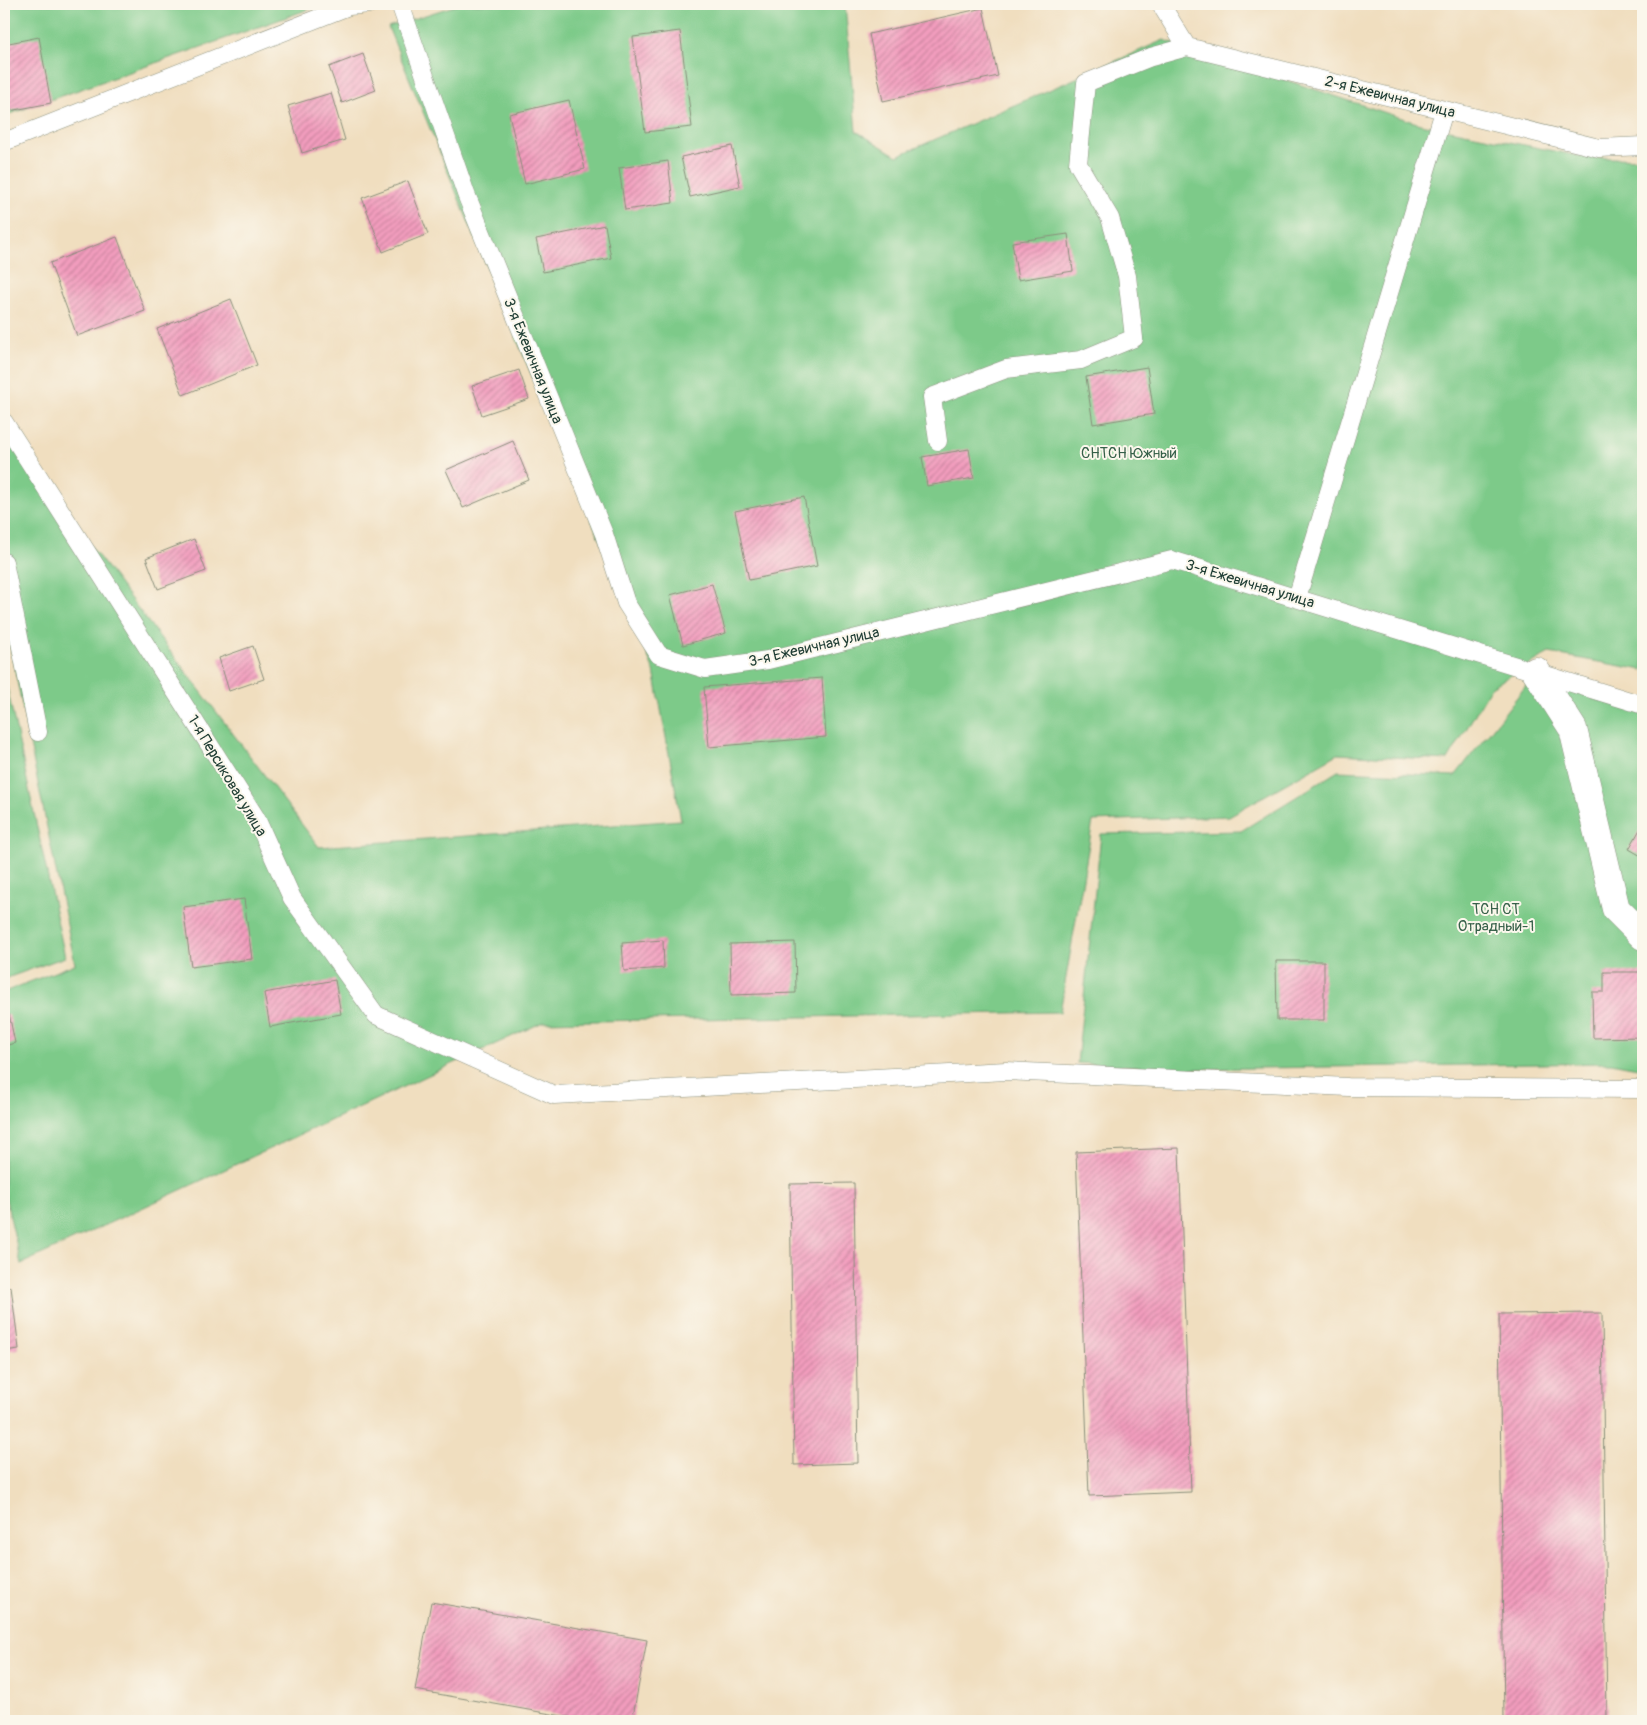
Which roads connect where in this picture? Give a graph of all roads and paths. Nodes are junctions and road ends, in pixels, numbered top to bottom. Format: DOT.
graph roads {
  1 [pos="369,4"];
  2 [pos="400,4"];
  3 [pos="1162,4"];
  4 [pos="348,5"];
  5 [pos="1187,47"];
  6 [pos="1444,110"];
  7 [pos="4,142"];
  8 [pos="1643,146"];
  9 [pos="4,422"];
  10 [pos="938,441"];
  11 [pos="4,562"];
  12 [pos="1297,598"];
  13 [pos="1536,671"];
  14 [pos="1643,705"];
  15 [pos="38,732"];
  16 [pos="1616,909"];
  17 [pos="1643,926"];
  18 [pos="1643,936"];
  19 [pos="1643,1090"];
  1 -- 4 [label="lane"];
  2 -- 12 [label="lane, 3-я Ежевичная улица"];
  3 -- 5 [label="lane"];
  4 -- 7 [label="lane"];
  5 -- 6 [label="lane, 2-я Ежевичная улица"];
  5 -- 10 [label="lane"];
  6 -- 8 [label="lane, 2-я Ежевичная улица"];
  6 -- 12 [label="lane"];
  9 -- 19 [label="lane, 1-я Персиковая улица"];
  11 -- 15 [label="lane"];
  12 -- 13 [label="lane, 3-я Ежевичная улица"];
  13 -- 14 [label="lane, 3-я Ежевичная улица"];
  13 -- 16 [label="street"];
  16 -- 17 [label="street"];
  16 -- 18 [label="street"];
}
